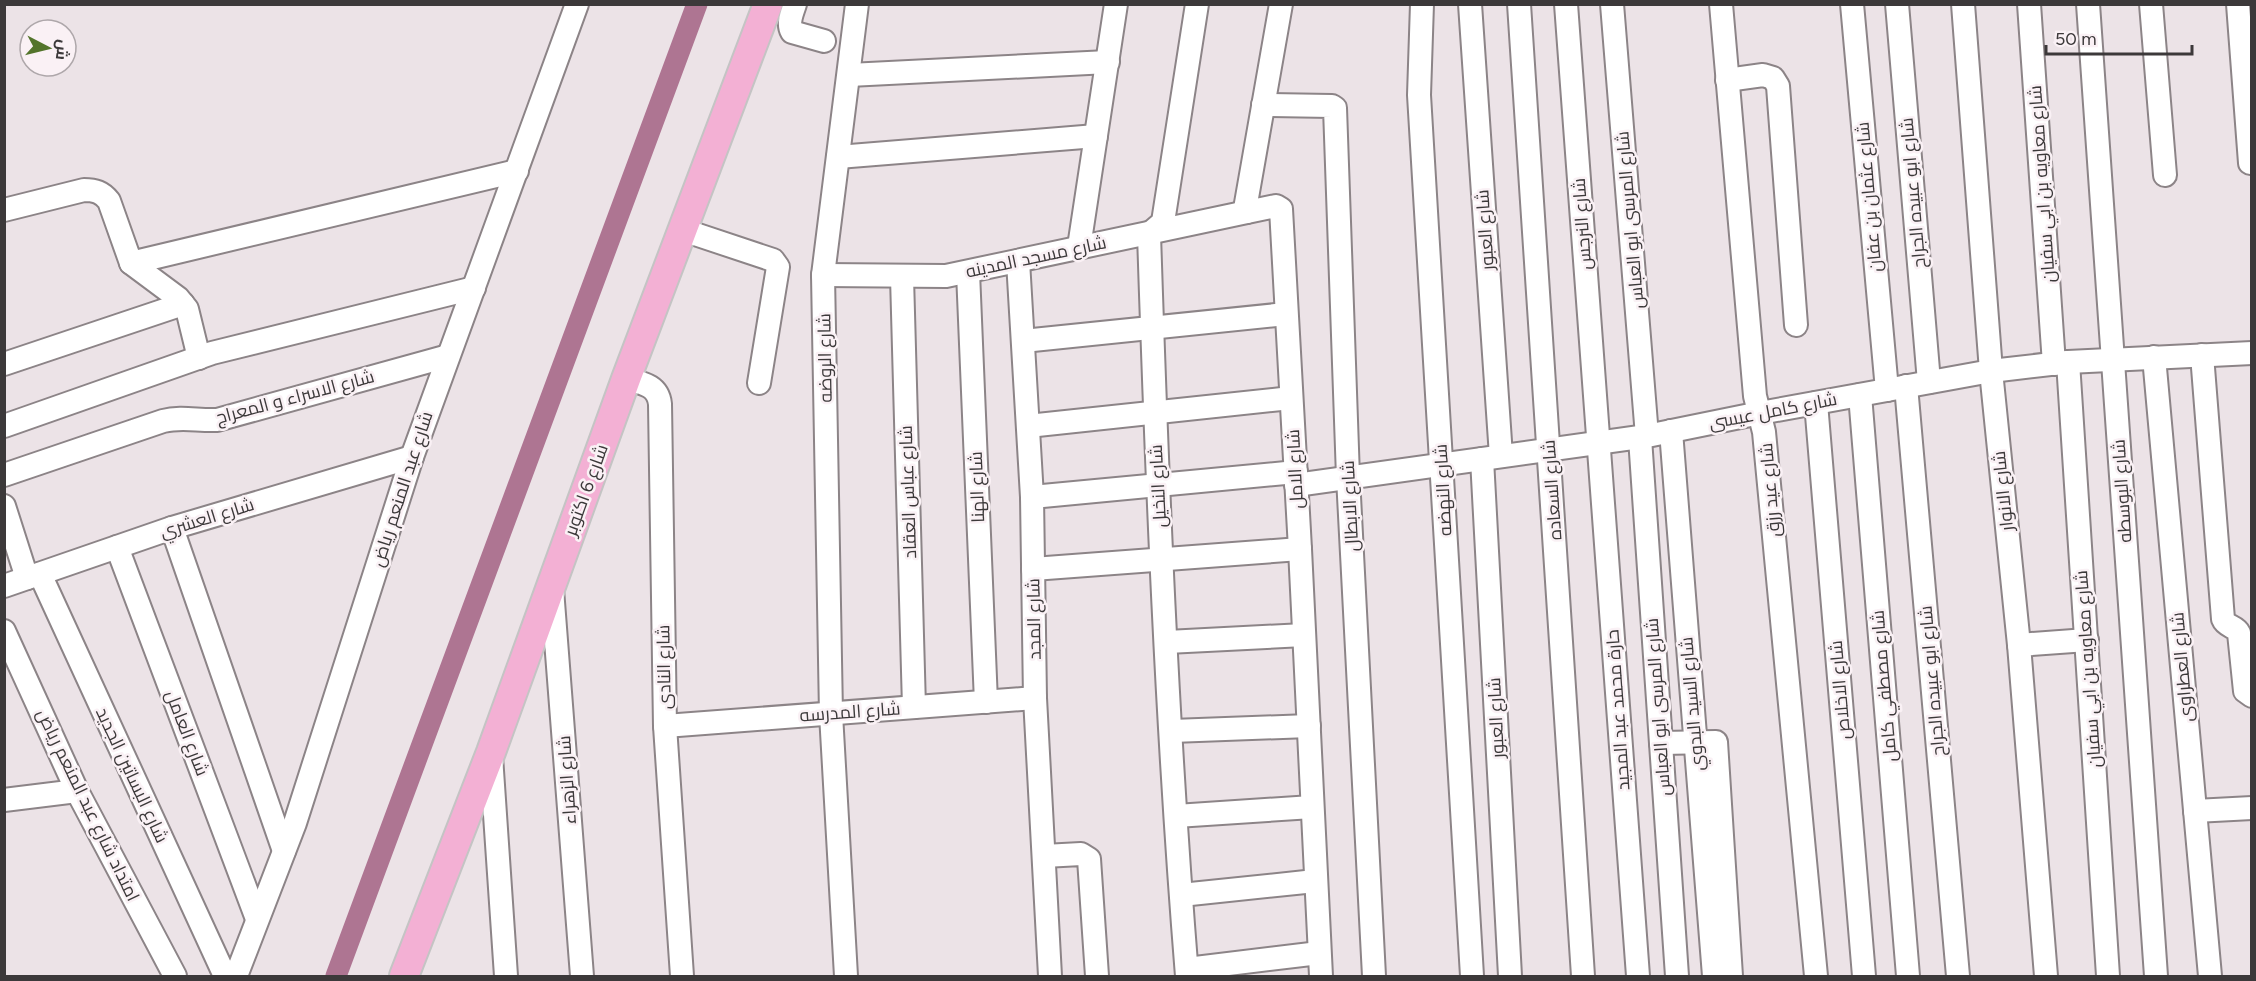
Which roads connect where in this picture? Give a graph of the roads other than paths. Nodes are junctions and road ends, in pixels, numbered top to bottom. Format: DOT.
graph roads {
  1 [pos="577,4"];
  2 [pos="768,4"];
  3 [pos="795,4"];
  4 [pos="856,4"];
  5 [pos="1116,4"];
  6 [pos="1197,4"];
  7 [pos="1281,4"];
  8 [pos="1422,4"];
  9 [pos="1470,4"];
  10 [pos="1519,4"];
  11 [pos="1566,4"];
  12 [pos="1612,4"];
  13 [pos="1721,4"];
  14 [pos="1852,4"];
  15 [pos="1897,4"];
  16 [pos="1964,4"];
  17 [pos="2030,4"];
  18 [pos="2088,4"];
  19 [pos="2151,4"];
  20 [pos="2238,4"];
  21 [pos="824,41"];
  22 [pos="1107,62"];
  23 [pos="849,75"];
  24 [pos="1727,81"];
  25 [pos="1263,105"];
  26 [pos="2250,123"];
  27 [pos="1096,136"];
  28 [pos="838,157"];
  29 [pos="2250,163"];
  30 [pos="517,171"];
  31 [pos="2165,175"];
  32 [pos="4,210"];
  33 [pos="1247,212"];
  34 [pos="683,230"];
  35 [pos="1149,234"];
  36 [pos="1079,247"];
  37 [pos="1018,261"];
  38 [pos="131,263"];
  39 [pos="968,272"];
  40 [pos="823,275"];
  41 [pos="902,277"];
  42 [pos="474,288"];
  43 [pos="183,304"];
  44 [pos="1286,314"];
  45 [pos="1796,325"];
  46 [pos="1152,328"];
  47 [pos="1023,341"];
  48 [pos="2252,353"];
  49 [pos="448,356"];
  50 [pos="2202,356"];
  51 [pos="2154,357"];
  52 [pos="199,358"];
  53 [pos="2113,359"];
  54 [pos="2061,363"];
  55 [pos="4,364"];
  56 [pos="1991,371"];
  57 [pos="626,379"];
  58 [pos="759,382"];
  59 [pos="1929,382"];
  60 [pos="1896,388"];
  61 [pos="1860,395"];
  62 [pos="1291,398"];
  63 [pos="1816,403"];
  64 [pos="1155,412"];
  65 [pos="1760,413"];
  66 [pos="4,426"];
  67 [pos="1028,426"];
  68 [pos="1671,431"];
  69 [pos="1644,437"];
  70 [pos="1598,443"];
  71 [pos="1550,450"];
  72 [pos="412,457"];
  73 [pos="1492,458"];
  74 [pos="1442,465"];
  75 [pos="4,475"];
  76 [pos="1348,477"];
  77 [pos="1296,478"];
  78 [pos="1158,485"];
  79 [pos="1032,497"];
  80 [pos="4,506"];
  81 [pos="172,528"];
  82 [pos="117,547"];
  83 [pos="1300,549"];
  84 [pos="1162,559"];
  85 [pos="1033,569"];
  86 [pos="34,576"];
  87 [pos="552,584"];
  88 [pos="4,586"];
  89 [pos="4,631"];
  90 [pos="1304,635"];
  91 [pos="2086,640"];
  92 [pos="1167,642"];
  93 [pos="2019,645"];
  94 [pos="2252,696"];
  95 [pos="1035,698"];
  96 [pos="986,702"];
  97 [pos="914,707"];
  98 [pos="831,714"];
  99 [pos="665,726"];
  100 [pos="1309,726"];
  101 [pos="1172,731"];
  102 [pos="1695,741"];
  103 [pos="1661,743"];
  104 [pos="491,752"];
  105 [pos="77,791"];
  106 [pos="4,800"];
  107 [pos="1312,807"];
  108 [pos="2252,807"];
  109 [pos="2195,810"];
  110 [pos="1176,816"];
  111 [pos="284,852"];
  112 [pos="1044,856"];
  113 [pos="1315,881"];
  114 [pos="1181,895"];
  115 [pos="257,919"];
  116 [pos="1319,953"];
  117 [pos="1187,973"];
  118 [pos="175,976"];
  119 [pos="225,976"];
  120 [pos="236,976"];
  121 [pos="404,976"];
  122 [pos="506,976"];
  123 [pos="582,976"];
  124 [pos="682,976"];
  125 [pos="846,976"];
  126 [pos="1050,976"];
  127 [pos="1097,976"];
  128 [pos="1321,976"];
  129 [pos="1374,976"];
  130 [pos="1472,976"];
  131 [pos="1510,976"];
  132 [pos="1583,976"];
  133 [pos="1638,976"];
  134 [pos="1677,976"];
  135 [pos="1714,976"];
  136 [pos="1731,976"];
  137 [pos="1816,976"];
  138 [pos="1864,976"];
  139 [pos="1908,976"];
  140 [pos="1958,976"];
  141 [pos="2046,976"];
  142 [pos="2108,976"];
  143 [pos="2156,976"];
  144 [pos="2210,976"];
  1 -- 30 [label="street, شارع عبد المنعم رياض"];
  2 -- 34 [label="main road, شارع 6 اكتوبر"];
  3 -- 21 [label="street"];
  4 -- 23 [label="street, شارع الروضه"];
  5 -- 22 [label="street"];
  6 -- 35 [label="street"];
  7 -- 25 [label="street"];
  8 -- 74 [label="street, شارع النهضه"];
  9 -- 73 [label="street, شارع العبور"];
  10 -- 71 [label="street, شارع السعاده"];
  11 -- 70 [label="street, شارع النرجس"];
  12 -- 69 [label="street, شارع المرسى ابو العباس"];
  13 -- 24 [label="street, شارع عيد رزق"];
  14 -- 60 [label="street, شارع عثمان بن عفان"];
  15 -- 59 [label="street, شارع ابو عبيده الجراح"];
  16 -- 56 [label="street, شارع الانوار"];
  17 -- 54 [label="street, شارع معاويه بن ابي سفيان"];
  18 -- 53 [label="street, شارع البوسطه"];
  19 -- 31 [label="street"];
  20 -- 26 [label="street"];
  22 -- 23 [label="street"];
  22 -- 27 [label="street"];
  23 -- 28 [label="street, شارع الروضه"];
  24 -- 45 [label="street"];
  24 -- 65 [label="street, شارع عيد رزق"];
  25 -- 33 [label="street"];
  25 -- 76 [label="street, شارع الابطال"];
  26 -- 29 [label="street"];
  27 -- 28 [label="street"];
  27 -- 36 [label="street"];
  28 -- 40 [label="street, شارع الروضه"];
  30 -- 38 [label="street"];
  30 -- 42 [label="street, شارع عبد المنعم رياض"];
  32 -- 38 [label="street"];
  33 -- 35 [label="street, شارع مسجد المدينه"];
  33 -- 44 [label="street, شارع الامل"];
  34 -- 57 [label="main road, شارع 6 اكتوبر"];
  34 -- 58 [label="street"];
  35 -- 36 [label="street, شارع مسجد المدينه"];
  35 -- 46 [label="street, شارع النخيل"];
  36 -- 37 [label="street, شارع مسجد المدينه"];
  37 -- 39 [label="street, شارع مسجد المدينه"];
  37 -- 47 [label="street, شارع المجد"];
  38 -- 43 [label="street"];
  39 -- 41 [label="street, شارع مسجد المدينه"];
  39 -- 96 [label="street, شارع الهنا"];
  40 -- 41 [label="street, شارع مسجد المدينه"];
  40 -- 98 [label="street, شارع الروضه"];
  41 -- 97 [label="street, شارع عباس العقاد"];
  42 -- 49 [label="street, شارع عبد المنعم رياض"];
  42 -- 52 [label="street"];
  43 -- 52 [label="street"];
  43 -- 55 [label="street"];
  44 -- 46 [label="street"];
  44 -- 62 [label="street, شارع الامل"];
  46 -- 47 [label="street"];
  46 -- 64 [label="street, شارع النخيل"];
  47 -- 67 [label="street, شارع المجد"];
  48 -- 50 [label="street, شارع كامل عيسى"];
  49 -- 72 [label="street, شارع عبد المنعم رياض"];
  49 -- 75 [label="street, شارع الاسراء و المعراج"];
  50 -- 51 [label="street, شارع كامل عيسى"];
  50 -- 94 [label="street"];
  51 -- 53 [label="street, شارع كامل عيسى"];
  51 -- 109 [label="street, شارع العطراوى"];
  52 -- 66 [label="street"];
  53 -- 54 [label="street, شارع كامل عيسى"];
  53 -- 143 [label="street, شارع البوسطه"];
  54 -- 56 [label="street, شارع كامل عيسى"];
  54 -- 91 [label="street, شارع معاويه بن ابي سفيان"];
  56 -- 59 [label="street, شارع كامل عيسى"];
  56 -- 93 [label="street, شارع الانوار"];
  57 -- 87 [label="main road, شارع 6 اكتوبر"];
  57 -- 99 [label="street, شارع النادى"];
  59 -- 60 [label="street, شارع كامل عيسى"];
  60 -- 61 [label="street, شارع كامل عيسى"];
  60 -- 140 [label="street, شارع ابو عبيده الجراح"];
  61 -- 63 [label="street, شارع كامل عيسى"];
  61 -- 139 [label="street, شارع مصطفي كامل"];
  62 -- 64 [label="street"];
  62 -- 77 [label="street, شارع الامل"];
  63 -- 65 [label="street, شارع كامل عيسى"];
  63 -- 138 [label="street, شارع الاخلاص"];
  64 -- 67 [label="street"];
  64 -- 78 [label="street, شارع النخيل"];
  65 -- 68 [label="street, شارع كامل عيسى"];
  65 -- 137 [label="street, شارع عيد رزق"];
  67 -- 79 [label="street, شارع المجد"];
  68 -- 69 [label="street, شارع كامل عيسى"];
  68 -- 102 [label="street, شارع السيد البدوي"];
  69 -- 70 [label="street, شارع كامل عيسى"];
  69 -- 103 [label="street, شارع المرسى ابو العباس"];
  70 -- 71 [label="street, شارع كامل عيسى"];
  70 -- 133 [label="street, حارة محمد عبد المجيد"];
  71 -- 73 [label="street, شارع كامل عيسى"];
  71 -- 132 [label="street, شارع السعاده"];
  72 -- 81 [label="street, شارع العشري"];
  72 -- 111 [label="street, شارع عبد المنعم رياض"];
  73 -- 74 [label="street, شارع كامل عيسى"];
  73 -- 131 [label="street, شارع العبور"];
  74 -- 76 [label="street, شارع كامل عيسى"];
  74 -- 130 [label="street, شارع النهضه"];
  76 -- 77 [label="street, شارع كامل عيسى"];
  76 -- 129 [label="street, شارع الابطال"];
  77 -- 78 [label="street, شارع كامل عيسى"];
  77 -- 83 [label="street, شارع الامل"];
  78 -- 79 [label="street, شارع كامل عيسى"];
  78 -- 84 [label="street, شارع النخيل"];
  79 -- 85 [label="street, شارع المجد"];
  80 -- 86 [label="street, شارع البساتين الجديد"];
  81 -- 82 [label="street, شارع العشري"];
  81 -- 111 [label="street"];
  82 -- 86 [label="street, شارع العشري"];
  82 -- 115 [label="street, شارع العامل"];
  83 -- 84 [label="street"];
  83 -- 90 [label="street, شارع الامل"];
  84 -- 85 [label="street"];
  84 -- 92 [label="street, شارع النخيل"];
  85 -- 95 [label="street, شارع المجد"];
  86 -- 88 [label="street, شارع العشري"];
  86 -- 119 [label="street, شارع البساتين الجديد"];
  87 -- 104 [label="main road, شارع 6 اكتوبر"];
  87 -- 123 [label="street, شارع الزهراء"];
  89 -- 105 [label="street, امتداد شارع عبد المنعم رياض"];
  90 -- 92 [label="street"];
  90 -- 100 [label="street, شارع الامل"];
  91 -- 93 [label="street"];
  91 -- 142 [label="street, شارع معاويه بن ابي سفيان"];
  92 -- 101 [label="street, شارع النخيل"];
  93 -- 141 [label="street, شارع الانوار"];
  95 -- 96 [label="street, شارع المدرسه"];
  95 -- 112 [label="street, شارع المجد"];
  96 -- 97 [label="street, شارع المدرسه"];
  97 -- 98 [label="street, شارع المدرسه"];
  98 -- 99 [label="street, شارع المدرسه"];
  98 -- 125 [label="street, شارع الروضه"];
  99 -- 124 [label="street, شارع النادى"];
  100 -- 101 [label="street"];
  100 -- 107 [label="street, شارع الامل"];
  101 -- 110 [label="street, شارع النخيل"];
  102 -- 103 [label="street"];
  102 -- 135 [label="street, شارع السيد البدوي"];
  102 -- 136 [label="street"];
  103 -- 134 [label="street, شارع المرسى ابو العباس"];
  104 -- 121 [label="main road, شارع 6 اكتوبر"];
  104 -- 122 [label="street"];
  105 -- 106 [label="street"];
  105 -- 118 [label="street, امتداد شارع عبد المنعم رياض"];
  107 -- 110 [label="street"];
  107 -- 113 [label="street, شارع الامل"];
  108 -- 109 [label="street"];
  109 -- 144 [label="street, شارع العطراوى"];
  110 -- 114 [label="street, شارع النخيل"];
  111 -- 115 [label="street, شارع عبد المنعم رياض"];
  112 -- 126 [label="street, شارع المجد"];
  112 -- 127 [label="street"];
  113 -- 114 [label="street"];
  113 -- 116 [label="street, شارع الامل"];
  114 -- 117 [label="street, شارع النخيل"];
  115 -- 120 [label="street, شارع عبد المنعم رياض"];
  116 -- 117 [label="street"];
  116 -- 128 [label="street, شارع الامل"];
}
